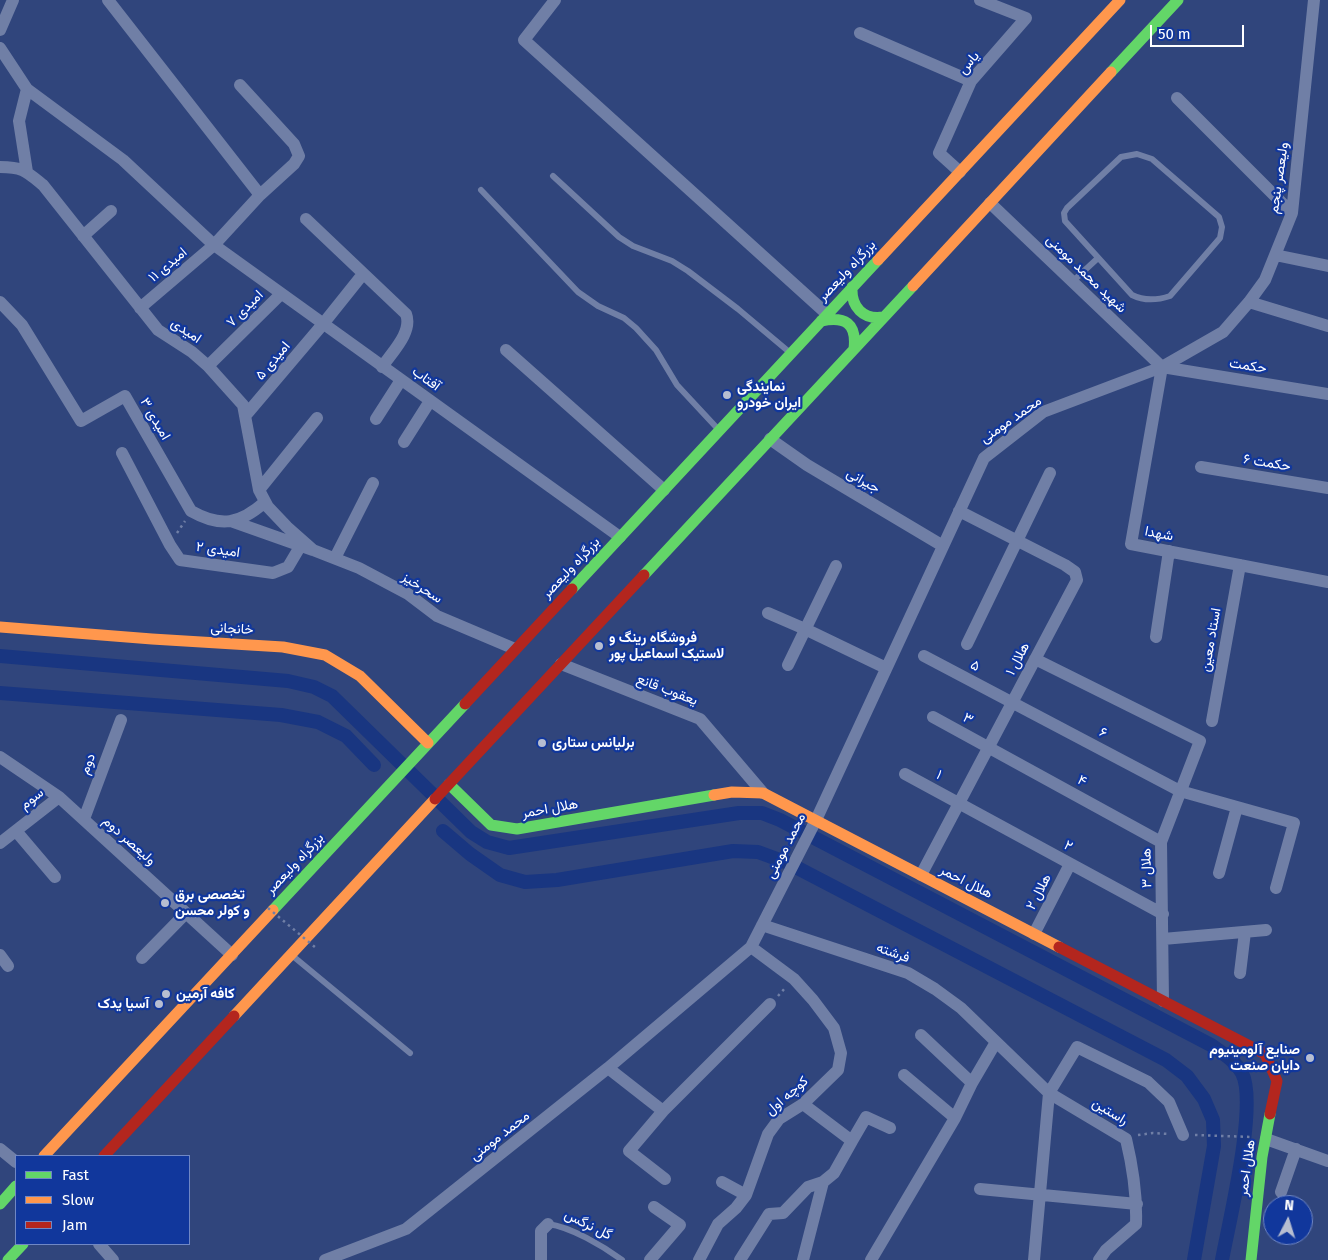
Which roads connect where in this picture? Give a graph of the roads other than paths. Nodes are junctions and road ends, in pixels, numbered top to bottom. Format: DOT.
graph roads {
  1 [pos="12,0"];
  2 [pos="108,0"];
  3 [pos="555,0"];
  4 [pos="980,0"];
  5 [pos="1120,0"];
  6 [pos="1178,0"];
  7 [pos="1314,0"];
  8 [pos="0,30"];
  9 [pos="860,33"];
  10 [pos="0,48"];
  11 [pos="971,81"];
  12 [pos="240,86"];
  13 [pos="27,88"];
  14 [pos="1177,98"];
  15 [pos="0,166"];
  16 [pos="27,172"];
  17 [pos="960,172"];
  18 [pos="553,176"];
  19 [pos="481,190"];
  20 [pos="260,195"];
  21 [pos="990,203"];
  22 [pos="111,211"];
  23 [pos="1292,213"];
  24 [pos="306,218"];
  25 [pos="83,236"];
  26 [pos="214,246"];
  27 [pos="1275,255"];
  28 [pos="1098,258"];
  29 [pos="1328,266"];
  30 [pos="364,274"];
  31 [pos="1072,282"];
  32 [pos="852,288"];
  33 [pos="281,294"];
  34 [pos="0,302"];
  35 [pos="1249,302"];
  36 [pos="140,308"];
  37 [pos="824,317"];
  38 [pos="883,317"];
  39 [pos="323,324"];
  40 [pos="1328,326"];
  41 [pos="854,349"];
  42 [pos="506,350"];
  43 [pos="790,354"];
  44 [pos="208,366"];
  45 [pos="382,366"];
  46 [pos="1162,367"];
  47 [pos="401,380"];
  48 [pos="1328,394"];
  49 [pos="430,401"];
  50 [pos="245,416"];
  51 [pos="316,418"];
  52 [pos="376,418"];
  53 [pos="719,430"];
  54 [pos="770,439"];
  55 [pos="404,442"];
  56 [pos="122,453"];
  57 [pos="1201,467"];
  58 [pos="1050,473"];
  59 [pos="373,483"];
  60 [pos="1328,488"];
  61 [pos="259,490"];
  62 [pos="664,490"];
  63 [pos="265,502"];
  64 [pos="959,511"];
  65 [pos="231,521"];
  66 [pos="620,537"];
  67 [pos="1017,541"];
  68 [pos="943,546"];
  69 [pos="307,548"];
  70 [pos="1169,551"];
  71 [pos="335,558"];
  72 [pos="1240,564"];
  73 [pos="836,566"];
  74 [pos="1328,582"];
  75 [pos="768,613"];
  76 [pos="0,627"];
  77 [pos="805,629"];
  78 [pos="1156,637"];
  79 [pos="968,644"];
  80 [pos="516,649"];
  81 [pos="924,656"];
  82 [pos="1035,659"];
  83 [pos="561,664"];
  84 [pos="788,664"];
  85 [pos="886,668"];
  86 [pos="1012,702"];
  87 [pos="933,717"];
  88 [pos="121,720"];
  89 [pos="1212,721"];
  90 [pos="428,744"];
  91 [pos="988,747"];
  92 [pos="0,757"];
  93 [pos="905,774"];
  94 [pos="449,784"];
  95 [pos="1180,791"];
  96 [pos="763,793"];
  97 [pos="59,797"];
  98 [pos="958,803"];
  99 [pos="1236,807"];
  100 [pos="84,819"];
  101 [pos="814,824"];
  102 [pos="16,831"];
  103 [pos="1161,842"];
  104 [pos="0,843"];
  105 [pos="1070,864"];
  106 [pos="1218,873"];
  107 [pos="920,875"];
  108 [pos="55,877"];
  109 [pos="1276,888"];
  110 [pos="186,913"];
  111 [pos="1163,914"];
  112 [pos="762,925"];
  113 [pos="1266,930"];
  114 [pos="1245,932"];
  115 [pos="1034,934"];
  116 [pos="1164,939"];
  117 [pos="751,946"];
  118 [pos="292,954"];
  119 [pos="0,955"];
  120 [pos="232,955"];
  121 [pos="142,958"];
  122 [pos="8,966"];
  123 [pos="1240,973"];
  124 [pos="1163,1001"];
  125 [pos="770,1004"];
  126 [pos="921,1035"];
  127 [pos="996,1042"];
  128 [pos="410,1053"];
  129 [pos="608,1068"];
  130 [pos="904,1075"];
  131 [pos="972,1083"];
  132 [pos="1050,1093"];
  133 [pos="803,1104"];
  134 [pos="662,1111"];
  135 [pos="955,1118"];
  136 [pos="890,1128"];
  137 [pos="1190,1135"];
  138 [pos="1266,1139"];
  139 [pos="852,1142"];
  140 [pos="0,1148"];
  141 [pos="1296,1149"];
  142 [pos="45,1155"];
  143 [pos="105,1155"];
  144 [pos="15,1161"];
  145 [pos="1328,1161"];
  146 [pos="665,1179"];
  147 [pos="722,1182"];
  148 [pos="823,1182"];
  149 [pos="15,1187"];
  150 [pos="980,1189"];
  151 [pos="1281,1192"];
  152 [pos="746,1195"];
  153 [pos="1040,1195"];
  154 [pos="0,1204"];
  155 [pos="1137,1204"];
  156 [pos="654,1207"];
  157 [pos="548,1224"];
  158 [pos="22,1245"];
  159 [pos="100,1245"];
  160 [pos="8,1260"];
  161 [pos="113,1260"];
  162 [pos="325,1260"];
  163 [pos="541,1260"];
  164 [pos="622,1260"];
  165 [pos="650,1260"];
  166 [pos="699,1260"];
  167 [pos="740,1260"];
  168 [pos="803,1260"];
  169 [pos="871,1260"];
  170 [pos="1034,1260"];
  171 [pos="1099,1260"];
  172 [pos="1252,1260"];
  1 -- 8 [label="street"];
  2 -- 20 [label="street"];
  3 -- 37 [label="street"];
  4 -- 11 [label="street, یاس"];
  5 -- 17 [label="main road, بزرگراه ولیعصر"];
  6 -- 21 [label="main road"];
  7 -- 23 [label="street, ولیعصر پنجم"];
  9 -- 11 [label="street"];
  10 -- 13 [label="street, آفتاب"];
  11 -- 17 [label="street, یاس"];
  12 -- 20 [label="street, امیدی ۱۱"];
  13 -- 16 [label="street"];
  13 -- 26 [label="street, آفتاب"];
  14 -- 23 [label="street"];
  15 -- 16 [label="street, امیدی"];
  16 -- 25 [label="street, امیدی"];
  17 -- 32 [label="main road, بزرگراه ولیعصر"];
  18 -- 43 [label="lane"];
  19 -- 53 [label="lane"];
  20 -- 26 [label="street, امیدی ۱۱"];
  21 -- 31 [label="street, شهید محمد مومنی"];
  21 -- 38 [label="main road"];
  22 -- 25 [label="street"];
  23 -- 27 [label="street, ولیعصر پنجم"];
  24 -- 30 [label="street"];
  25 -- 36 [label="street, امیدی"];
  26 -- 33 [label="street, آفتاب"];
  26 -- 36 [label="street, امیدی ۱۱"];
  27 -- 29 [label="street"];
  27 -- 35 [label="street, ولیعصر پنجم"];
  28 -- 28 [label="lane"];
  28 -- 31 [label="lane"];
  30 -- 39 [label="street, امیدی ۵"];
  30 -- 45 [label="street"];
  31 -- 46 [label="street, شهید محمد مومنی"];
  32 -- 37 [label="main road, بزرگراه ولیعصر"];
  32 -- 38 [label="main road"];
  33 -- 39 [label="street, آفتاب"];
  33 -- 44 [label="street, امیدی ۷"];
  34 -- 65 [label="street, امیدی ۳"];
  35 -- 40 [label="street"];
  35 -- 46 [label="street, ولیعصر پنجم"];
  36 -- 44 [label="street, امیدی"];
  37 -- 41 [label="main road"];
  37 -- 43 [label="main road, بزرگراه ولیعصر"];
  38 -- 41 [label="main road"];
  39 -- 45 [label="street, آفتاب"];
  39 -- 50 [label="street, امیدی ۵"];
  41 -- 54 [label="main road"];
  42 -- 62 [label="street"];
  43 -- 53 [label="main road, بزرگراه ولیعصر"];
  44 -- 50 [label="street, امیدی"];
  45 -- 47 [label="street, آفتاب"];
  46 -- 48 [label="street, حکمت"];
  46 -- 64 [label="street, محمد مومنی"];
  46 -- 70 [label="street, شهدا"];
  47 -- 49 [label="street, آفتاب"];
  47 -- 52 [label="street"];
  49 -- 55 [label="street"];
  49 -- 66 [label="street, آفتاب"];
  50 -- 61 [label="street, امیدی"];
  51 -- 61 [label="street"];
  53 -- 62 [label="main road, بزرگراه ولیعصر"];
  54 -- 68 [label="street, جیرانی"];
  54 -- 83 [label="main road"];
  56 -- 69 [label="street, امیدی ۲"];
  57 -- 60 [label="street, حکمت ۶"];
  58 -- 67 [label="street"];
  59 -- 71 [label="street"];
  61 -- 63 [label="street, امیدی"];
  62 -- 66 [label="main road, بزرگراه ولیعصر"];
  63 -- 65 [label="street"];
  63 -- 69 [label="street, امیدی"];
  64 -- 67 [label="street, هلال ۱"];
  64 -- 68 [label="street, محمد مومنی"];
  65 -- 69 [label="street"];
  66 -- 80 [label="main road, بزرگراه ولیعصر"];
  67 -- 79 [label="street"];
  67 -- 82 [label="street, هلال ۱"];
  68 -- 85 [label="street, محمد مومنی"];
  69 -- 71 [label="street, سحرخیز"];
  70 -- 72 [label="street, شهدا"];
  70 -- 78 [label="street"];
  71 -- 80 [label="street, سحرخیز"];
  72 -- 74 [label="street, شهدا"];
  72 -- 89 [label="street, استاد معین"];
  73 -- 77 [label="street"];
  75 -- 77 [label="street"];
  76 -- 90 [label="main road, خانجانی"];
  77 -- 84 [label="street"];
  77 -- 85 [label="street"];
  80 -- 90 [label="main road, بزرگراه ولیعصر"];
  81 -- 86 [label="street, ۵"];
  82 -- 86 [label="street, هلال ۱"];
  82 -- 95 [label="street, هلال ۳"];
  83 -- 94 [label="main road"];
  83 -- 96 [label="street, یعقوب قانع"];
  85 -- 101 [label="street, محمد مومنی"];
  86 -- 91 [label="street, هلال ۱"];
  86 -- 95 [label="street, ۶"];
  87 -- 91 [label="street, ۳"];
  88 -- 100 [label="street, دوم"];
  90 -- 120 [label="main road, بزرگراه ولیعصر"];
  91 -- 98 [label="street, هلال ۱"];
  91 -- 103 [label="street, ۴"];
  92 -- 97 [label="street, ولیعصر دوم"];
  93 -- 98 [label="street, ۱"];
  94 -- 96 [label="main road, هلال احمر"];
  94 -- 118 [label="main road"];
  95 -- 99 [label="street, ۶"];
  95 -- 103 [label="street, هلال ۳"];
  96 -- 101 [label="main road, هلال احمر"];
  97 -- 100 [label="street, ولیعصر دوم"];
  97 -- 102 [label="street, سوم"];
  98 -- 105 [label="street, ۲"];
  98 -- 107 [label="street, هلال ۱"];
  99 -- 106 [label="street"];
  99 -- 109 [label="street, ۶"];
  100 -- 110 [label="street, ولیعصر دوم"];
  101 -- 107 [label="main road, هلال احمر"];
  101 -- 112 [label="street, محمد مومنی"];
  102 -- 104 [label="street, سوم"];
  102 -- 108 [label="street"];
  103 -- 111 [label="street, هلال ۳"];
  105 -- 111 [label="street, ۲"];
  105 -- 115 [label="street, هلال ۲"];
  107 -- 115 [label="main road, هلال احمر"];
  110 -- 120 [label="street, ولیعصر دوم"];
  110 -- 121 [label="street"];
  111 -- 116 [label="street, هلال ۳"];
  112 -- 117 [label="street, محمد مومنی"];
  112 -- 127 [label="street, فرشته"];
  113 -- 114 [label="street"];
  114 -- 116 [label="street"];
  114 -- 123 [label="street"];
  115 -- 124 [label="main road, هلال احمر"];
  116 -- 124 [label="street, هلال ۳"];
  117 -- 129 [label="street, محمد مومنی"];
  117 -- 133 [label="street, کوچه اول"];
  118 -- 128 [label="lane"];
  118 -- 143 [label="main road"];
  119 -- 122 [label="street"];
  120 -- 142 [label="main road, بزرگراه ولیعصر"];
  124 -- 138 [label="main road, هلال احمر"];
  125 -- 134 [label="street"];
  126 -- 131 [label="street"];
  127 -- 131 [label="street"];
  127 -- 132 [label="street, راستین"];
  129 -- 134 [label="street"];
  129 -- 162 [label="street, محمد مومنی"];
  130 -- 135 [label="street"];
  131 -- 135 [label="street"];
  132 -- 137 [label="street"];
  132 -- 153 [label="street"];
  132 -- 155 [label="street, راستین"];
  133 -- 139 [label="street"];
  133 -- 152 [label="street, کوچه اول"];
  134 -- 146 [label="street"];
  135 -- 169 [label="street"];
  136 -- 139 [label="street"];
  138 -- 141 [label="street"];
  138 -- 172 [label="main road, هلال احمر"];
  139 -- 148 [label="street"];
  140 -- 144 [label="street"];
  141 -- 145 [label="street"];
  141 -- 151 [label="street"];
  147 -- 152 [label="street"];
  148 -- 167 [label="street"];
  148 -- 168 [label="street"];
  149 -- 154 [label="main road"];
  150 -- 153 [label="street"];
  152 -- 166 [label="street, کوچه اول"];
  153 -- 155 [label="street"];
  153 -- 170 [label="street"];
  155 -- 171 [label="street, راستین"];
  156 -- 165 [label="street"];
  157 -- 163 [label="street, گل نرگس"];
  157 -- 164 [label="lane, گل نرگس"];
  158 -- 160 [label="main road"];
  159 -- 161 [label="street"];
}
